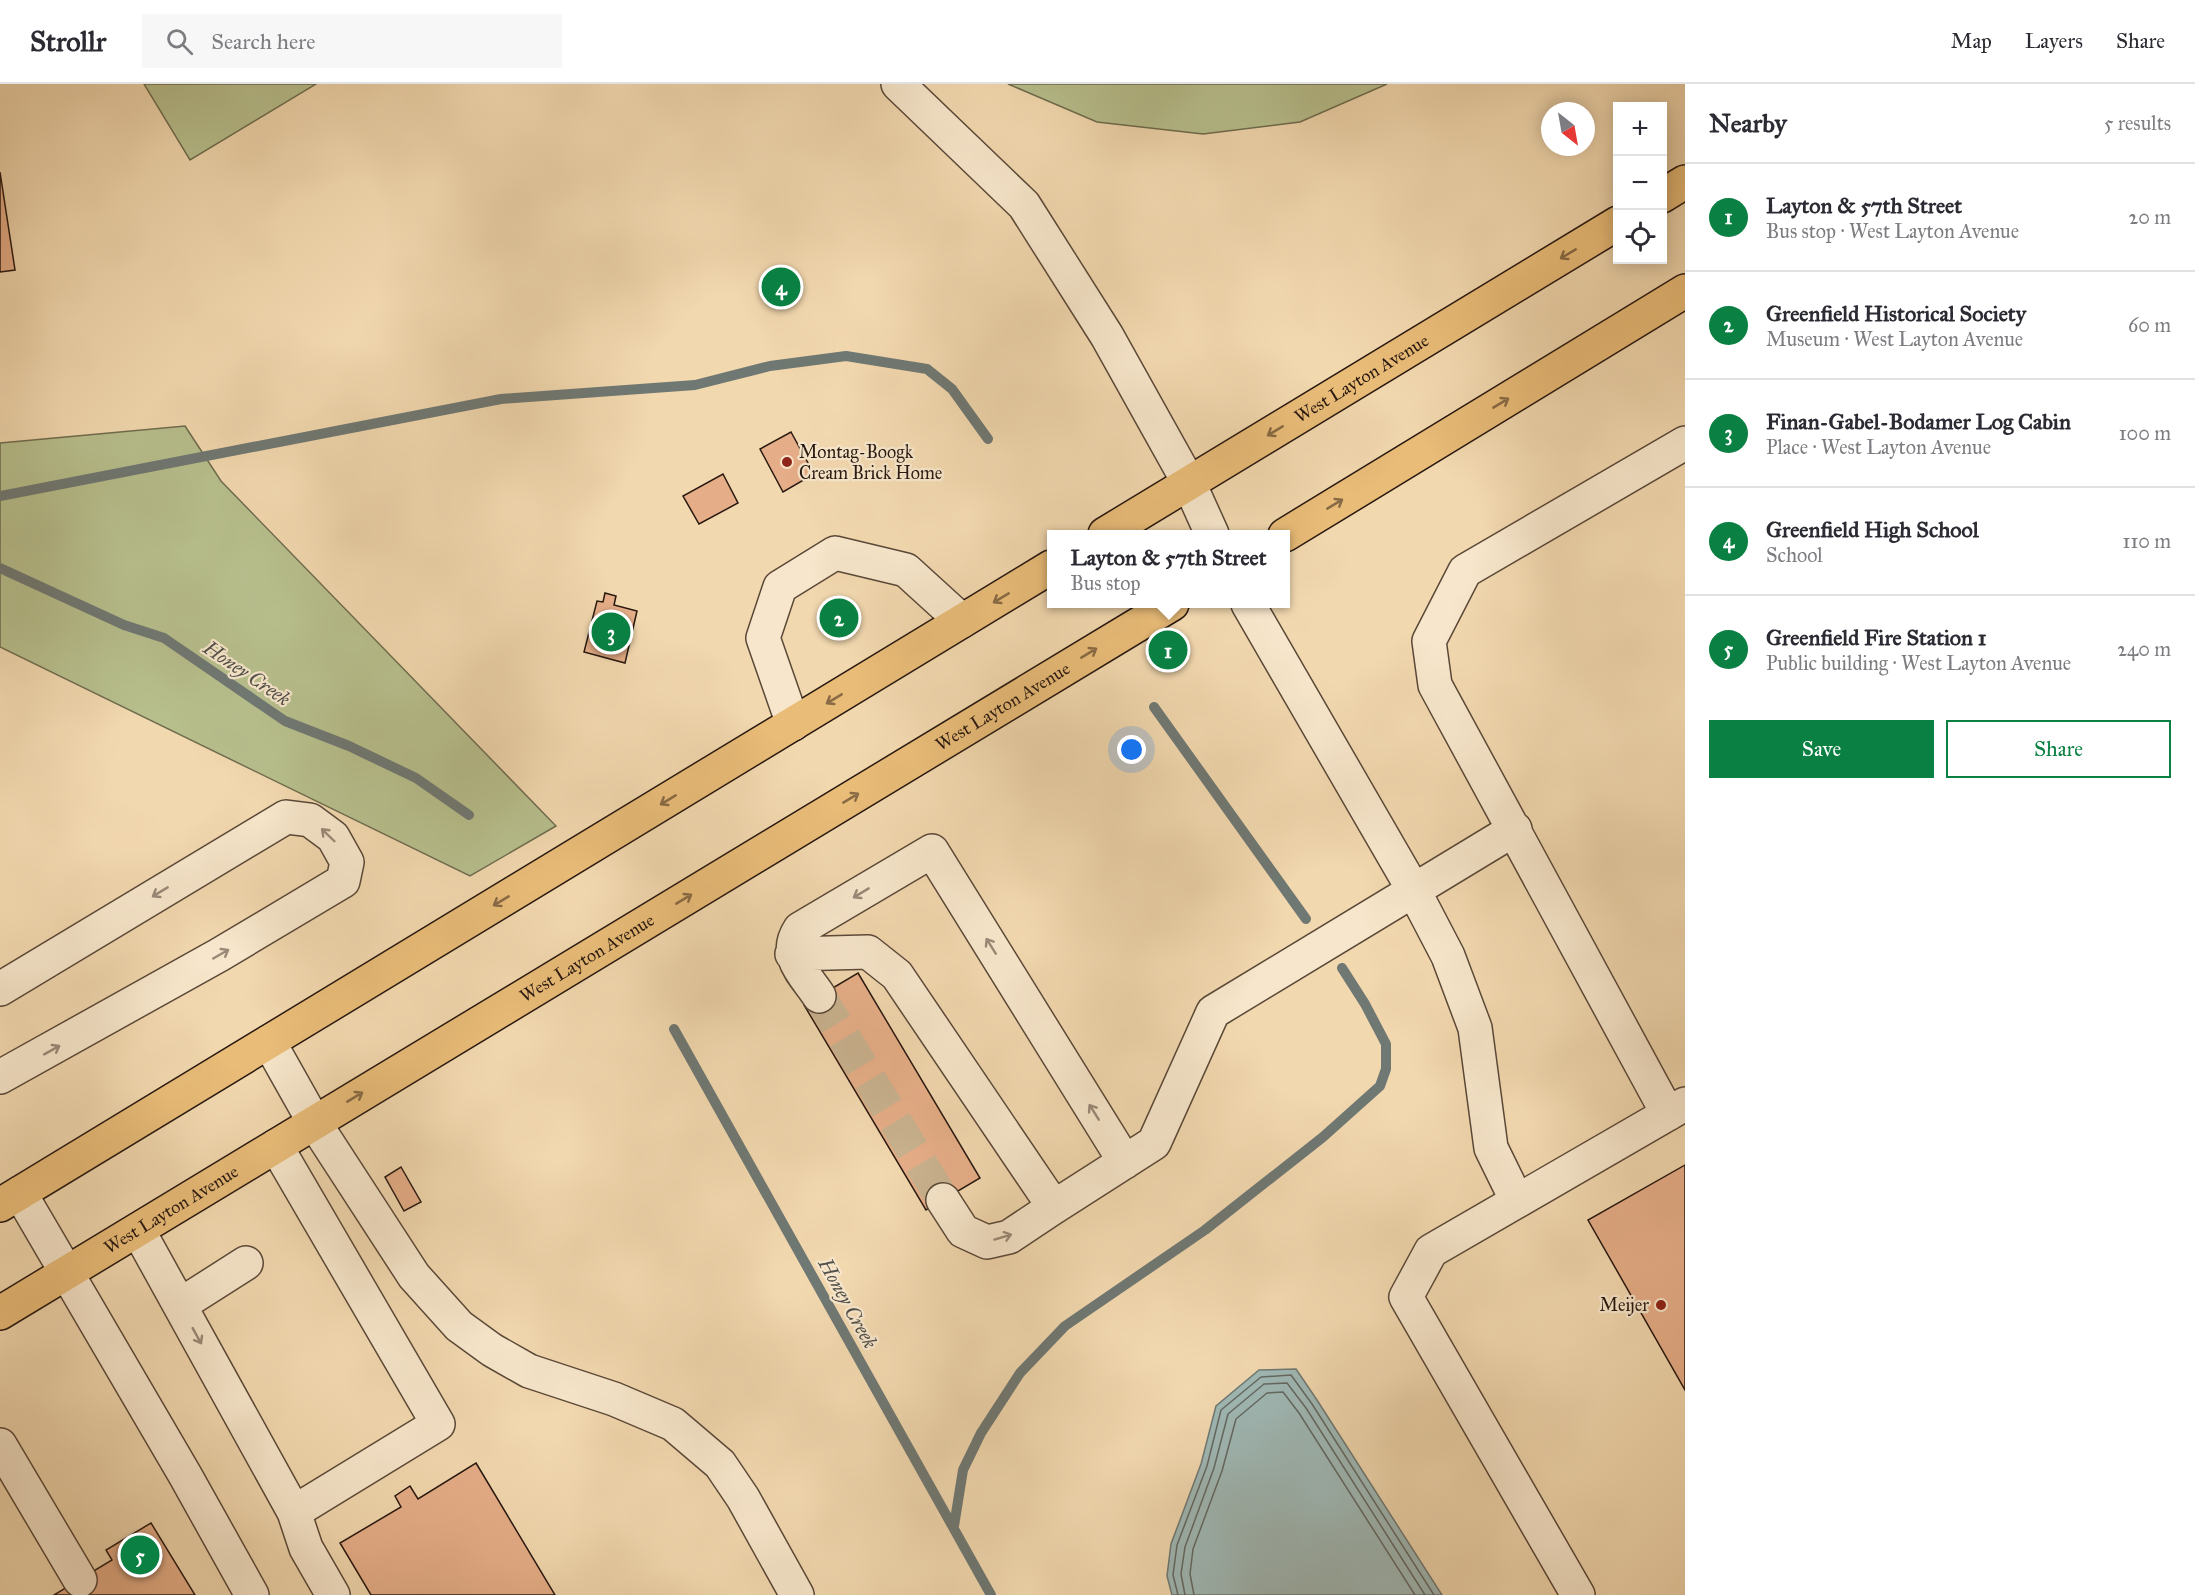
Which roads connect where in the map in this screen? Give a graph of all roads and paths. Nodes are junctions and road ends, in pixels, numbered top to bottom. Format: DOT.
graph roads {
  1 [pos="898,84"];
  2 [pos="1685,182"];
  3 [pos="1667,193"];
  4 [pos="1613,225"];
  5 [pos="1685,291"];
  6 [pos="1685,444"];
  7 [pos="1189,483"];
  8 [pos="1112,530"];
  9 [pos="1210,530"];
  10 [pos="1290,532"];
  11 [pos="1047,569"];
  12 [pos="1164,608"];
  13 [pos="1251,608"];
  14 [pos="962,621"];
  15 [pos="793,724"];
  16 [pos="1515,829"];
  17 [pos="1413,889"];
  18 [pos="792,954"];
  19 [pos="0,989"];
  20 [pos="819,996"];
  21 [pos="269,1042"];
  22 [pos="0,1077"];
  23 [pos="1676,1109"];
  24 [pos="314,1122"];
  25 [pos="276,1146"];
  26 [pos="1125,1162"];
  27 [pos="10,1199"];
  28 [pos="943,1200"];
  29 [pos="1517,1201"];
  30 [pos="1054,1207"];
  31 [pos="138,1230"];
  32 [pos="246,1263"];
  33 [pos="67,1272"];
  34 [pos="180,1305"];
  35 [pos="0,1313"];
  36 [pos="0,1444"];
  37 [pos="294,1512"];
  38 [pos="80,1580"];
  39 [pos="252,1595"];
  40 [pos="333,1595"];
  41 [pos="797,1595"];
  42 [pos="1578,1595"];
  1 -- 7 [label="lane"];
  2 -- 3 [label="main road"];
  4 -- 7 [label="main road, West Layton Avenue, one-way"];
  10 -- 5 [label="main road, one-way"];
  6 -- 16 [label="lane"];
  7 -- 8 [label="main road, West Layton Avenue"];
  7 -- 9 [label="lane"];
  11 -- 14 [label="main road, one-way"];
  24 -- 12 [label="main road, West Layton Avenue, one-way"];
  13 -- 17 [label="lane"];
  14 -- 15 [label="main road, one-way"];
  14 -- 15 [label="lane"];
  15 -- 21 [label="main road, one-way"];
  16 -- 17 [label="lane"];
  16 -- 23 [label="lane"];
  17 -- 26 [label="lane"];
  17 -- 29 [label="lane"];
  18 -- 20 [label="lane"];
  26 -- 18 [label="lane, one-way"];
  18 -- 30 [label="lane"];
  22 -- 19 [label="lane, one-way"];
  21 -- 24 [label="lane"];
  21 -- 27 [label="main road"];
  23 -- 29 [label="lane"];
  24 -- 25 [label="main road, West Layton Avenue"];
  24 -- 41 [label="lane"];
  25 -- 31 [label="main road, West Layton Avenue"];
  25 -- 37 [label="lane"];
  26 -- 30 [label="lane"];
  27 -- 33 [label="lane"];
  28 -- 30 [label="lane, one-way"];
  29 -- 42 [label="lane"];
  31 -- 33 [label="main road, West Layton Avenue"];
  31 -- 34 [label="lane"];
  32 -- 34 [label="lane"];
  33 -- 35 [label="main road, West Layton Avenue"];
  33 -- 39 [label="lane"];
  34 -- 37 [label="lane, one-way"];
  36 -- 38 [label="lane"];
  37 -- 40 [label="lane"];
}
